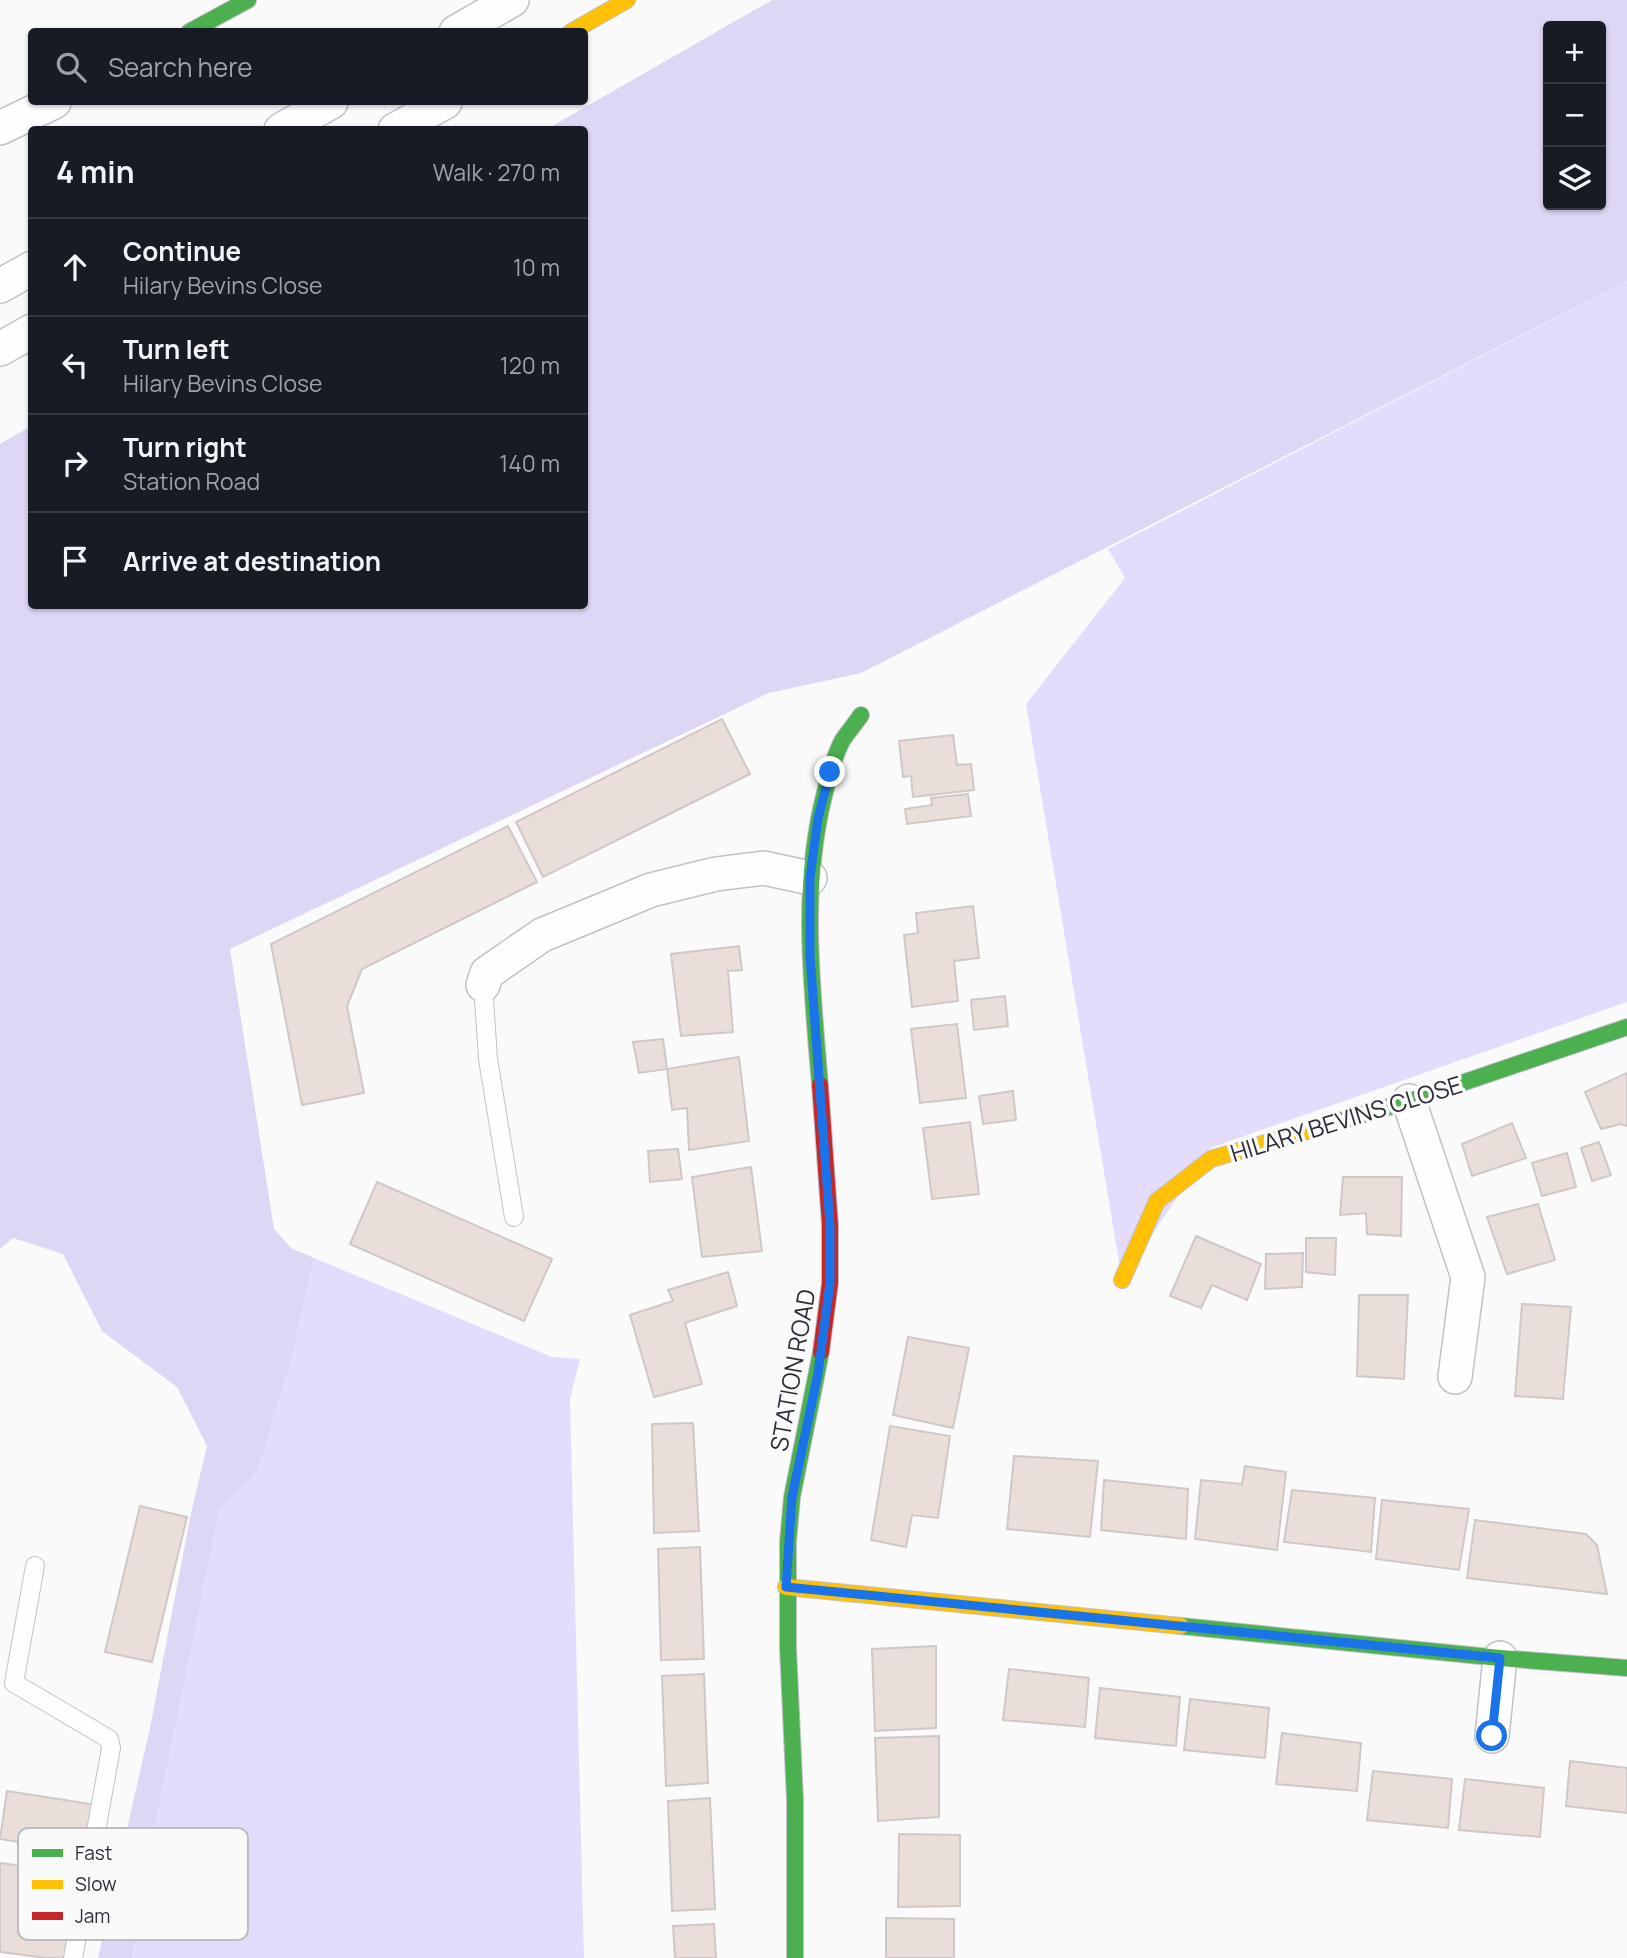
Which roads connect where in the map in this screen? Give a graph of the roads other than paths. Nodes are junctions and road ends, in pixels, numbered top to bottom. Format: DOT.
graph roads {
  1 [pos="248,0"];
  2 [pos="512,0"];
  3 [pos="627,0"];
  4 [pos="196,28"];
  5 [pos="463,28"];
  6 [pos="578,28"];
  7 [pos="48,105"];
  8 [pos="326,105"];
  9 [pos="440,105"];
  10 [pos="288,126"];
  11 [pos="402,126"];
  12 [pos="0,128"];
  13 [pos="28,270"];
  14 [pos="0,286"];
  15 [pos="28,333"];
  16 [pos="0,349"];
  17 [pos="861,715"];
  18 [pos="810,878"];
  19 [pos="483,985"];
  20 [pos="1627,1027"];
  21 [pos="1409,1101"];
  22 [pos="514,1217"];
  23 [pos="1122,1280"];
  24 [pos="1455,1377"];
  25 [pos="35,1566"];
  26 [pos="786,1587"];
  27 [pos="1500,1658"];
  28 [pos="1627,1668"];
  29 [pos="1492,1736"];
  30 [pos="97,1828"];
  31 [pos="76,1940"];
  32 [pos="73,1958"];
  33 [pos="795,1958"];
  1 -- 4 [label="street"];
  2 -- 5 [label="street"];
  3 -- 6 [label="street"];
  7 -- 12 [label="street"];
  8 -- 10 [label="street"];
  9 -- 11 [label="street"];
  13 -- 14 [label="street"];
  15 -- 16 [label="street"];
  17 -- 18 [label="street, STATION ROAD"];
  18 -- 19 [label="street"];
  18 -- 26 [label="street, STATION ROAD"];
  19 -- 22 [label="lane"];
  20 -- 21 [label="street, HILARY BEVINS CLOSE"];
  21 -- 23 [label="street, HILARY BEVINS CLOSE"];
  21 -- 24 [label="street"];
  25 -- 30 [label="lane"];
  26 -- 27 [label="street"];
  26 -- 33 [label="street, STATION ROAD"];
  27 -- 28 [label="street"];
  27 -- 29 [label="street"];
  31 -- 32 [label="lane"];
}
